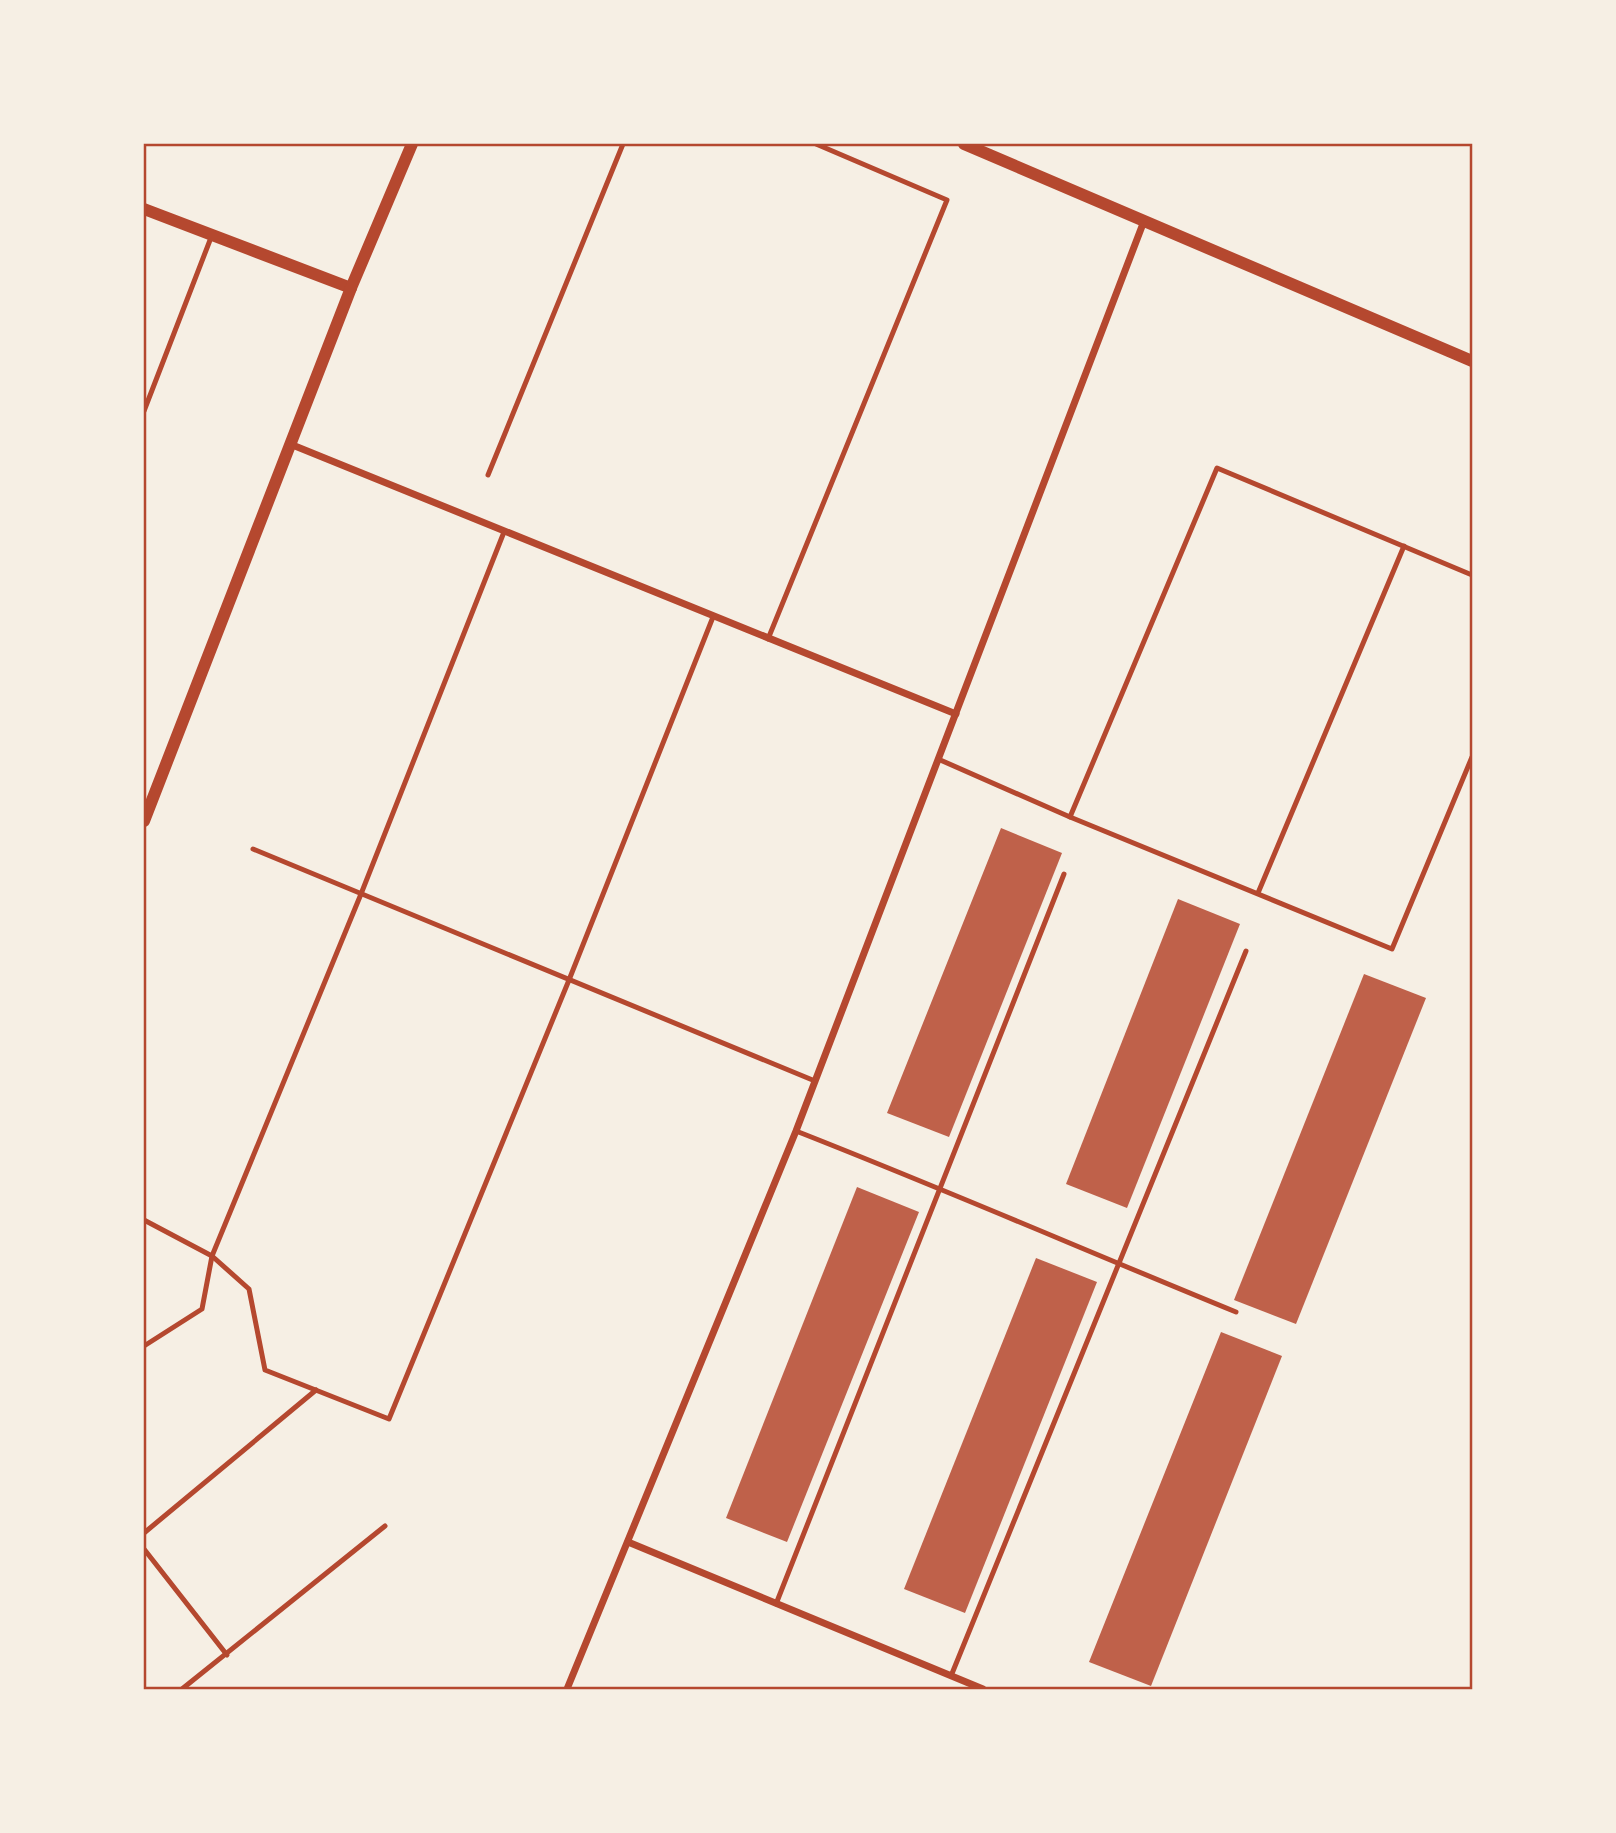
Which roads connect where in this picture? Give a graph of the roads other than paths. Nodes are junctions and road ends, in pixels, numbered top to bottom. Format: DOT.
graph roads {
  1 [pos="412,144"];
  2 [pos="623,144"];
  3 [pos="816,144"];
  4 [pos="964,144"];
  5 [pos="144,209"];
  6 [pos="1144,220"];
  7 [pos="212,235"];
  8 [pos="351,288"];
  9 [pos="1472,361"];
  10 [pos="144,411"];
  11 [pos="290,444"];
  12 [pos="488,475"];
  13 [pos="504,532"];
  14 [pos="1404,546"];
  15 [pos="1472,575"];
  16 [pos="713,617"];
  17 [pos="768,639"];
  18 [pos="956,714"];
  19 [pos="1472,757"];
  20 [pos="938,758"];
  21 [pos="1070,817"];
  22 [pos="144,821"];
  23 [pos="253,849"];
  24 [pos="1064,874"];
  25 [pos="1258,893"];
  26 [pos="361,894"];
  27 [pos="1246,951"];
  28 [pos="569,980"];
  29 [pos="815,1081"];
  30 [pos="796,1131"];
  31 [pos="941,1188"];
  32 [pos="144,1220"];
  33 [pos="212,1256"];
  34 [pos="1119,1264"];
  35 [pos="1236,1312"];
  36 [pos="144,1346"];
  37 [pos="316,1390"];
  38 [pos="385,1526"];
  39 [pos="144,1533"];
  40 [pos="628,1542"];
  41 [pos="144,1549"];
  42 [pos="776,1604"];
  43 [pos="227,1655"];
  44 [pos="951,1676"];
  45 [pos="182,1689"];
  46 [pos="567,1689"];
  47 [pos="983,1689"];
  1 -- 8 [label="street"];
  2 -- 12 [label="lane"];
  3 -- 17 [label="lane"];
  4 -- 6 [label="street"];
  5 -- 7 [label="street"];
  6 -- 9 [label="street"];
  6 -- 18 [label="street"];
  7 -- 8 [label="street"];
  7 -- 10 [label="lane"];
  8 -- 11 [label="street"];
  11 -- 13 [label="street"];
  11 -- 22 [label="street"];
  13 -- 16 [label="street"];
  13 -- 26 [label="lane"];
  14 -- 15 [label="lane"];
  14 -- 21 [label="lane"];
  14 -- 25 [label="lane"];
  16 -- 17 [label="street"];
  16 -- 28 [label="lane"];
  17 -- 18 [label="street"];
  18 -- 20 [label="street"];
  19 -- 25 [label="lane"];
  20 -- 21 [label="lane"];
  20 -- 29 [label="street"];
  21 -- 25 [label="lane"];
  23 -- 26 [label="lane"];
  24 -- 31 [label="lane"];
  26 -- 28 [label="lane"];
  26 -- 33 [label="lane"];
  27 -- 34 [label="lane"];
  28 -- 29 [label="lane"];
  28 -- 37 [label="lane"];
  29 -- 30 [label="street"];
  30 -- 31 [label="lane"];
  30 -- 40 [label="street"];
  31 -- 34 [label="lane"];
  31 -- 42 [label="lane"];
  32 -- 33 [label="lane"];
  33 -- 36 [label="lane"];
  33 -- 37 [label="lane"];
  34 -- 35 [label="lane"];
  34 -- 44 [label="lane"];
  37 -- 39 [label="lane"];
  38 -- 43 [label="lane"];
  40 -- 42 [label="street"];
  40 -- 46 [label="street"];
  41 -- 43 [label="lane"];
  42 -- 44 [label="street"];
  43 -- 45 [label="lane"];
  44 -- 47 [label="street"];
}
